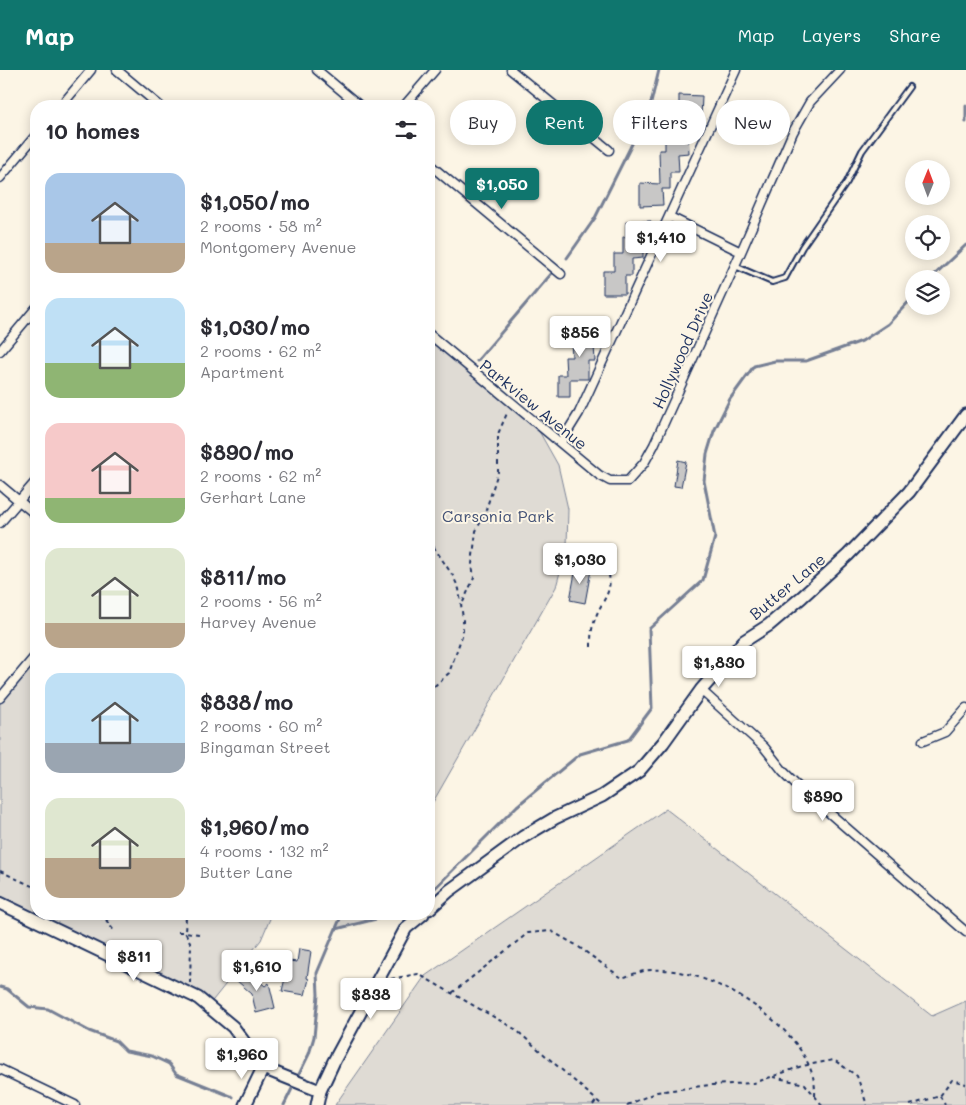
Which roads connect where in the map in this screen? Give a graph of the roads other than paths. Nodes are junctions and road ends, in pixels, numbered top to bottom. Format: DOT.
graph roads {
  1 [pos="91,70"];
  2 [pos="117,70"];
  3 [pos="317,70"];
  4 [pos="435,70"];
  5 [pos="511,70"];
  6 [pos="736,70"];
  7 [pos="840,70"];
  8 [pos="909,87"];
  9 [pos="66,100"];
  10 [pos="153,100"];
  11 [pos="353,100"];
  12 [pos="409,100"];
  13 [pos="30,142"];
  14 [pos="609,150"];
  15 [pos="435,169"];
  16 [pos="0,178"];
  17 [pos="670,217"];
  18 [pos="741,252"];
  19 [pos="735,266"];
  20 [pos="562,274"];
  21 [pos="30,315"];
  22 [pos="435,339"];
  23 [pos="0,351"];
  24 [pos="966,416"];
  25 [pos="561,442"];
  26 [pos="628,481"];
  27 [pos="0,485"];
  28 [pos="30,488"];
  29 [pos="19,501"];
  30 [pos="30,510"];
  31 [pos="0,523"];
  32 [pos="30,662"];
  33 [pos="701,690"];
  34 [pos="0,698"];
  35 [pos="965,710"];
  36 [pos="923,741"];
  37 [pos="0,903"];
  38 [pos="435,904"];
  39 [pos="30,917"];
  40 [pos="35,920"];
  41 [pos="416,920"];
  42 [pos="966,932"];
  43 [pos="264,1068"];
  44 [pos="0,1069"];
  45 [pos="320,1091"];
  46 [pos="76,1105"];
  47 [pos="245,1105"];
  48 [pos="317,1105"];
  1 -- 9 [label="street"];
  2 -- 10 [label="street"];
  3 -- 11 [label="street"];
  4 -- 12 [label="street"];
  5 -- 14 [label="street"];
  6 -- 17 [label="street"];
  7 -- 18 [label="street, Hollywood Drive"];
  8 -- 19 [label="lane"];
  13 -- 16 [label="street"];
  15 -- 20 [label="street"];
  17 -- 18 [label="street"];
  17 -- 25 [label="street"];
  18 -- 19 [label="street, Hollywood Drive"];
  19 -- 26 [label="street, Hollywood Drive"];
  21 -- 23 [label="street"];
  22 -- 25 [label="street, Parkview Avenue"];
  24 -- 33 [label="street, Butter Lane"];
  25 -- 26 [label="street, Parkview Avenue"];
  27 -- 29 [label="street"];
  28 -- 29 [label="street"];
  29 -- 30 [label="street"];
  29 -- 31 [label="street"];
  32 -- 34 [label="street"];
  33 -- 38 [label="street, Butter Lane"];
  33 -- 42 [label="street"];
  35 -- 36 [label="street"];
  37 -- 39 [label="street"];
  40 -- 43 [label="street"];
  41 -- 45 [label="street"];
  43 -- 45 [label="street"];
  43 -- 47 [label="street"];
  44 -- 46 [label="street"];
  45 -- 48 [label="street"];
}
